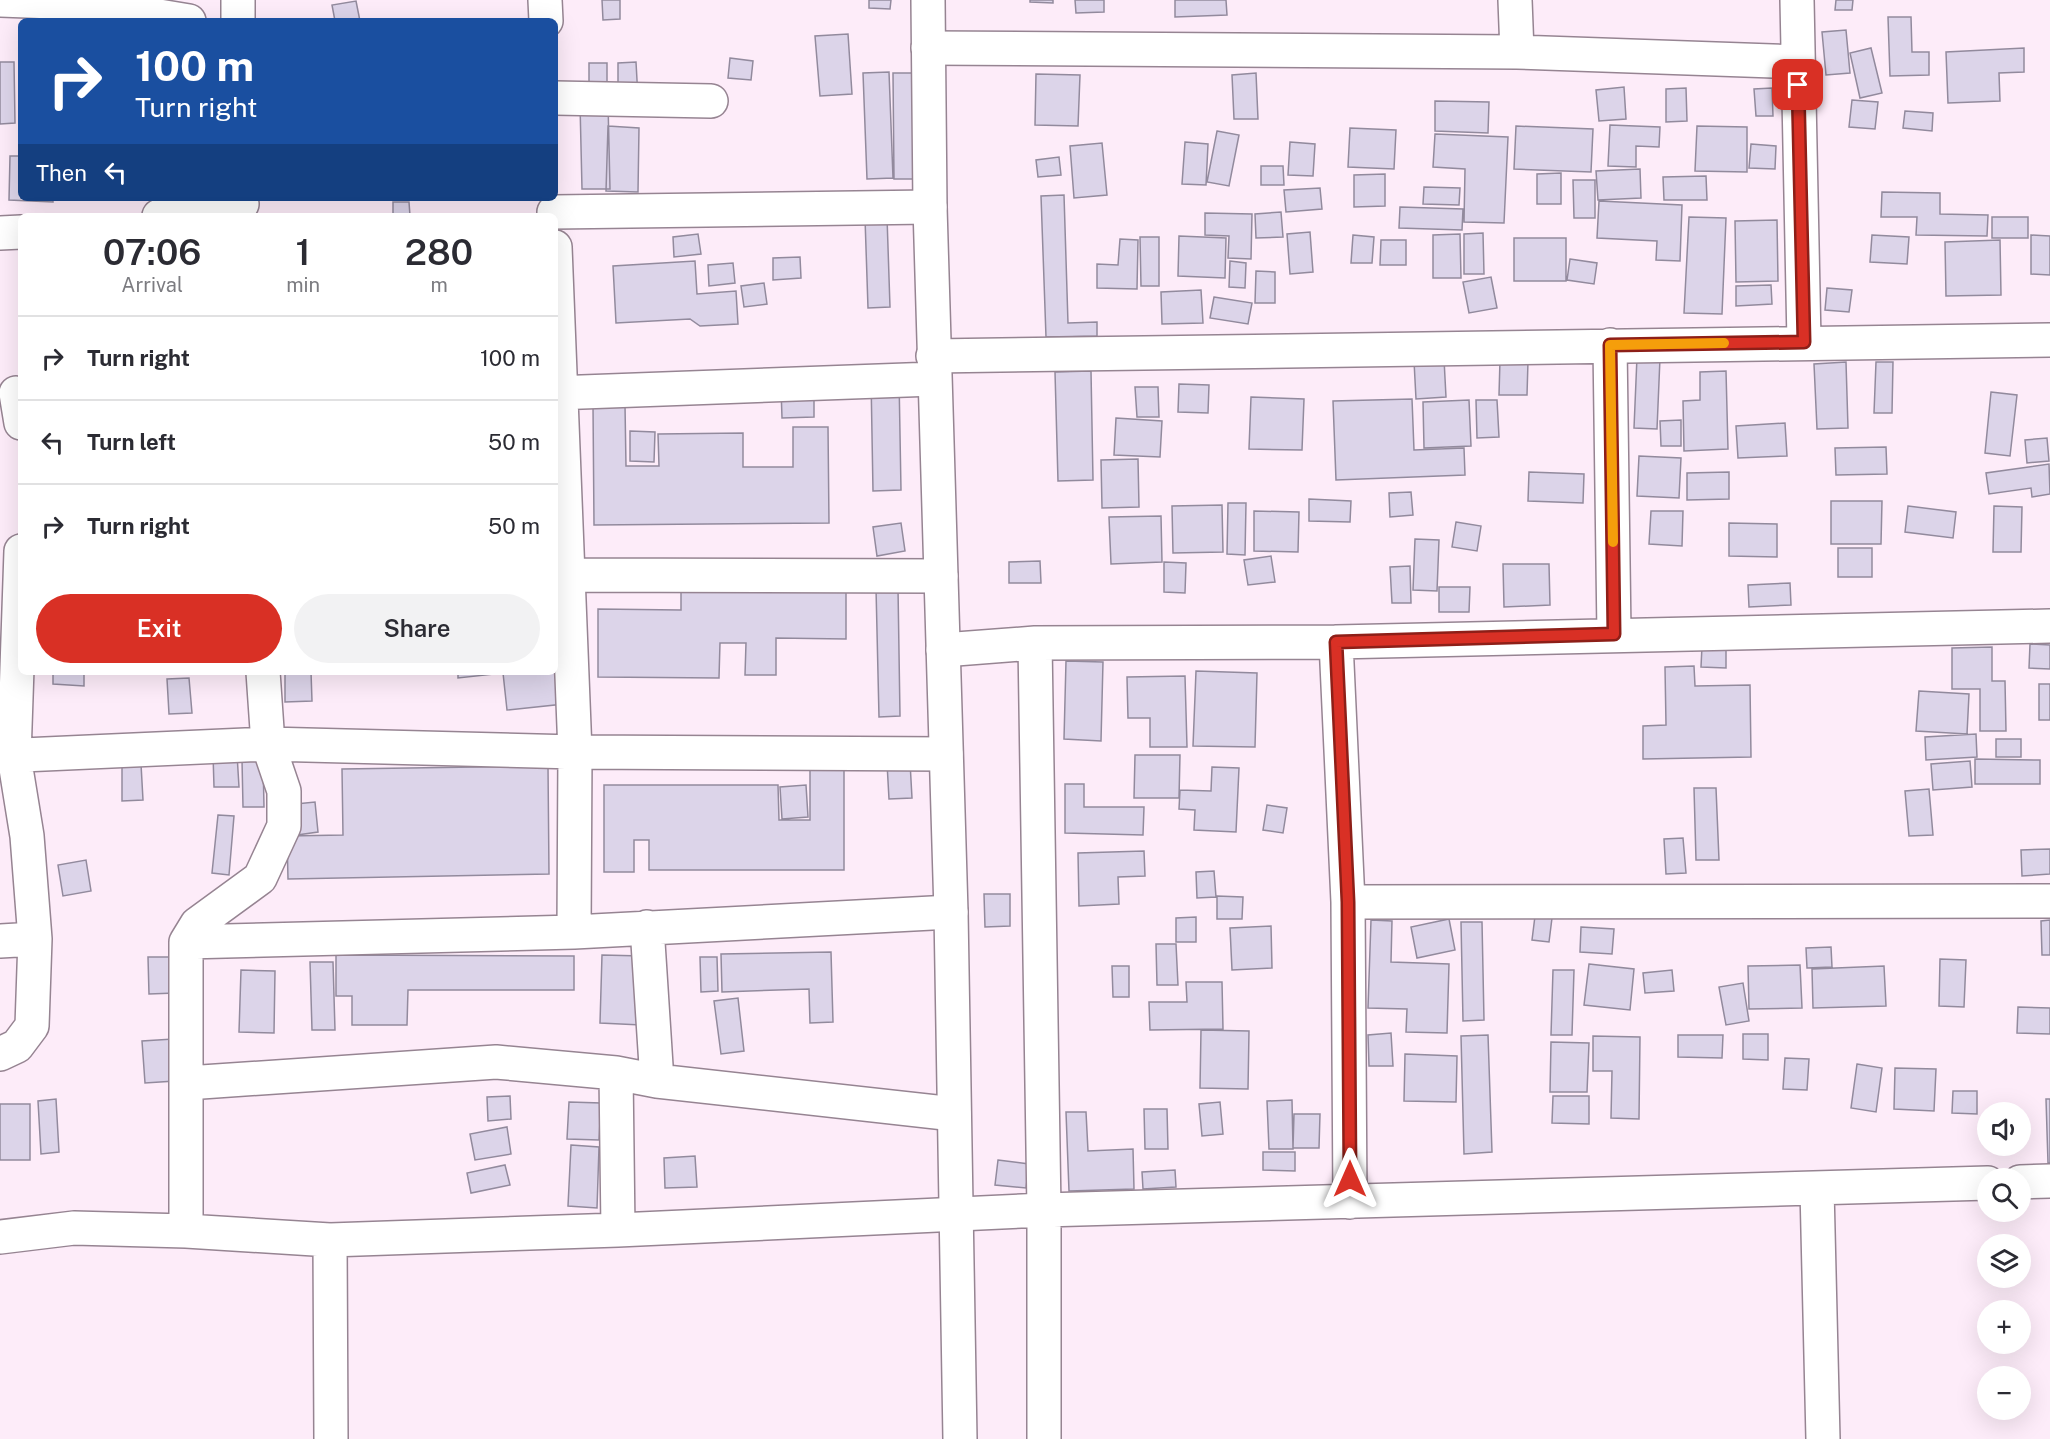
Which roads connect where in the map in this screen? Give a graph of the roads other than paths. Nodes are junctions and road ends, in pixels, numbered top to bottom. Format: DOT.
graph roads {
  1 [pos="0,0"];
  2 [pos="238,0"];
  3 [pos="545,0"];
  4 [pos="928,0"];
  5 [pos="1515,0"];
  6 [pos="1797,0"];
  7 [pos="171,18"];
  8 [pos="238,18"];
  9 [pos="546,18"];
  10 [pos="928,48"];
  11 [pos="1517,52"];
  12 [pos="1798,62"];
  13 [pos="558,98"];
  14 [pos="711,101"];
  15 [pos="242,206"];
  16 [pos="930,207"];
  17 [pos="554,209"];
  18 [pos="184,213"];
  19 [pos="18,232"];
  20 [pos="0,233"];
  21 [pos="2050,340"];
  22 [pos="1804,342"];
  23 [pos="1610,345"];
  24 [pos="933,367"];
  25 [pos="558,393"];
  26 [pos="14,557"];
  27 [pos="562,575"];
  28 [pos="941,576"];
  29 [pos="2050,626"];
  30 [pos="1614,634"];
  31 [pos="1336,642"];
  32 [pos="1035,643"];
  33 [pos="944,650"];
  34 [pos="263,675"];
  35 [pos="268,744"];
  36 [pos="575,752"];
  37 [pos="946,754"];
  38 [pos="7,756"];
  39 [pos="2050,901"];
  40 [pos="1348,902"];
  41 [pos="951,912"];
  42 [pos="647,927"];
  43 [pos="574,932"];
  44 [pos="35,939"];
  45 [pos="0,941"];
  46 [pos="186,942"];
  47 [pos="0,1054"];
  48 [pos="616,1072"];
  49 [pos="657,1081"];
  50 [pos="187,1083"];
  51 [pos="954,1114"];
  52 [pos="2050,1181"];
  53 [pos="2031,1182"];
  54 [pos="1977,1183"];
  55 [pos="1817,1189"];
  56 [pos="1350,1202"];
  57 [pos="1044,1210"];
  58 [pos="956,1213"];
  59 [pos="618,1230"];
  60 [pos="186,1231"];
  61 [pos="0,1237"];
  62 [pos="330,1240"];
  63 [pos="332,1439"];
  64 [pos="960,1439"];
  65 [pos="1044,1439"];
  66 [pos="1823,1439"];
  1 -- 7 [label="street"];
  2 -- 8 [label="street"];
  3 -- 9 [label="street"];
  4 -- 10 [label="street"];
  5 -- 11 [label="street"];
  6 -- 12 [label="street"];
  10 -- 11 [label="street"];
  10 -- 16 [label="street"];
  11 -- 12 [label="street"];
  12 -- 22 [label="street"];
  13 -- 14 [label="street"];
  15 -- 18 [label="street"];
  16 -- 17 [label="street"];
  16 -- 24 [label="street"];
  19 -- 20 [label="street"];
  21 -- 22 [label="street"];
  22 -- 23 [label="street"];
  23 -- 24 [label="street"];
  23 -- 30 [label="street"];
  24 -- 25 [label="street"];
  24 -- 28 [label="street"];
  25 -- 27 [label="street"];
  26 -- 38 [label="street"];
  27 -- 28 [label="street"];
  27 -- 36 [label="street"];
  28 -- 33 [label="street"];
  29 -- 30 [label="street"];
  30 -- 31 [label="street"];
  31 -- 32 [label="street"];
  31 -- 40 [label="street"];
  32 -- 33 [label="street"];
  32 -- 57 [label="street"];
  33 -- 37 [label="street"];
  34 -- 35 [label="street"];
  35 -- 36 [label="street"];
  35 -- 38 [label="street"];
  35 -- 46 [label="street"];
  36 -- 37 [label="street"];
  36 -- 43 [label="street"];
  37 -- 41 [label="street"];
  38 -- 44 [label="street"];
  39 -- 40 [label="street"];
  40 -- 56 [label="street"];
  41 -- 42 [label="street"];
  41 -- 51 [label="street"];
  42 -- 43 [label="street"];
  42 -- 49 [label="street"];
  43 -- 46 [label="street"];
  44 -- 45 [label="street"];
  44 -- 47 [label="street"];
  46 -- 50 [label="street"];
  48 -- 49 [label="street"];
  48 -- 50 [label="street"];
  48 -- 59 [label="street"];
  49 -- 51 [label="street"];
  50 -- 60 [label="street"];
  51 -- 58 [label="street"];
  52 -- 53 [label="street"];
  54 -- 55 [label="street"];
  55 -- 56 [label="street"];
  55 -- 66 [label="street"];
  56 -- 57 [label="street"];
  57 -- 58 [label="street"];
  57 -- 65 [label="street"];
  58 -- 59 [label="street"];
  58 -- 64 [label="street"];
  59 -- 62 [label="street"];
  60 -- 61 [label="street"];
  60 -- 62 [label="street"];
  62 -- 63 [label="street"];
}
